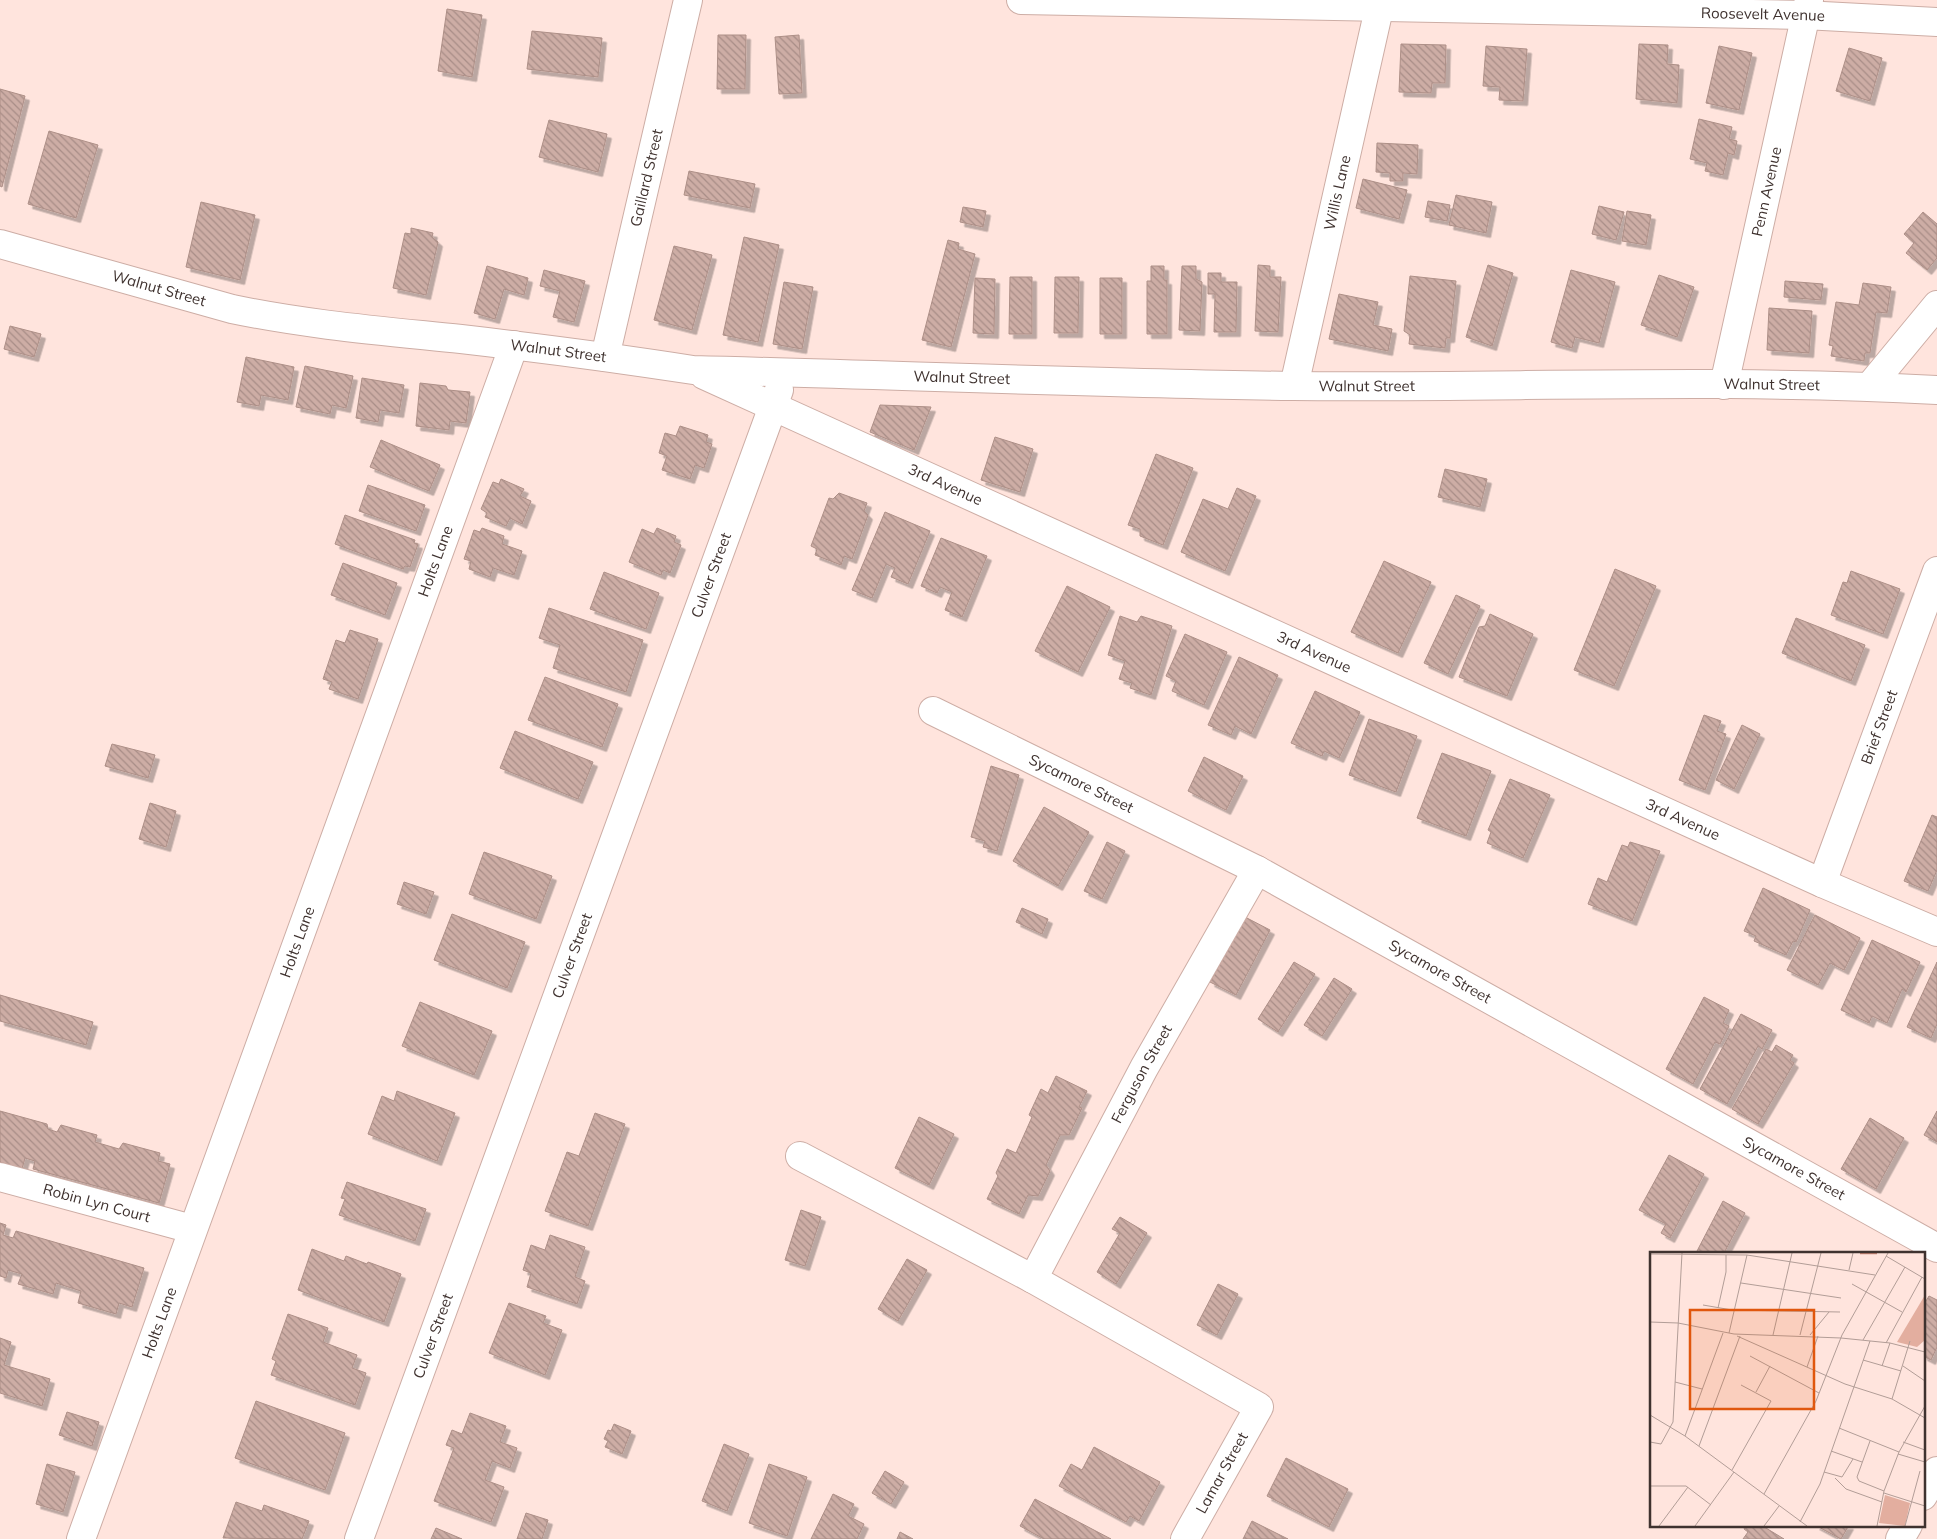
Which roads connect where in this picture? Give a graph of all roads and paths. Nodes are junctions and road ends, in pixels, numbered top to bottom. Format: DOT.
graph roads {
  1 [pos="688,0"];
  2 [pos="1021,0"];
  3 [pos="1380,4"];
  4 [pos="1806,8"];
  5 [pos="1937,22"];
  6 [pos="0,244"];
  7 [pos="1937,305"];
  8 [pos="514,345"];
  9 [pos="605,356"];
  10 [pos="693,370"];
  11 [pos="786,372"];
  12 [pos="1724,385"];
  13 [pos="1294,386"];
  14 [pos="1870,386"];
  15 [pos="1937,390"];
  16 [pos="773,406"];
  17 [pos="1937,571"];
  18 [pos="933,711"];
  19 [pos="1258,870"];
  20 [pos="1822,883"];
  21 [pos="1937,932"];
  22 [pos="800,1156"];
  23 [pos="0,1177"];
  24 [pos="192,1229"];
  25 [pos="1937,1248"];
  26 [pos="1033,1279"];
  27 [pos="1937,1471"];
  28 [pos="1924,1494"];
  29 [pos="1907,1526"];
  30 [pos="80,1539"];
  31 [pos="358,1539"];
  32 [pos="1185,1539"];
  33 [pos="1900,1539"];
  1 -- 9 [label="street, Gaillard Street"];
  2 -- 3 [label="street, Roosevelt Avenue"];
  3 -- 4 [label="street, Roosevelt Avenue"];
  3 -- 13 [label="street, Willis Lane"];
  4 -- 5 [label="street, Roosevelt Avenue"];
  4 -- 12 [label="street, Penn Avenue"];
  6 -- 8 [label="street, Walnut Street"];
  7 -- 14 [label="street"];
  8 -- 9 [label="street, Walnut Street"];
  8 -- 24 [label="street, Holts Lane"];
  9 -- 10 [label="street, Walnut Street"];
  10 -- 11 [label="street, Walnut Street"];
  10 -- 16 [label="street, 3rd Avenue"];
  11 -- 13 [label="street, Walnut Street"];
  11 -- 16 [label="street, Culver Street"];
  12 -- 13 [label="street, Walnut Street"];
  12 -- 14 [label="street, Walnut Street"];
  14 -- 15 [label="street, Walnut Street"];
  16 -- 20 [label="street, 3rd Avenue"];
  16 -- 31 [label="street, Culver Street"];
  17 -- 20 [label="street, Brief Street"];
  18 -- 19 [label="street, Sycamore Street"];
  19 -- 25 [label="street, Sycamore Street"];
  19 -- 26 [label="street, Ferguson Street"];
  20 -- 21 [label="street, 3rd Avenue"];
  22 -- 26 [label="street"];
  23 -- 24 [label="street, Robin Lyn Court"];
  24 -- 30 [label="street, Holts Lane"];
  26 -- 32 [label="street, Lamar Street"];
  27 -- 28 [label="street"];
  29 -- 33 [label="street"];
}
